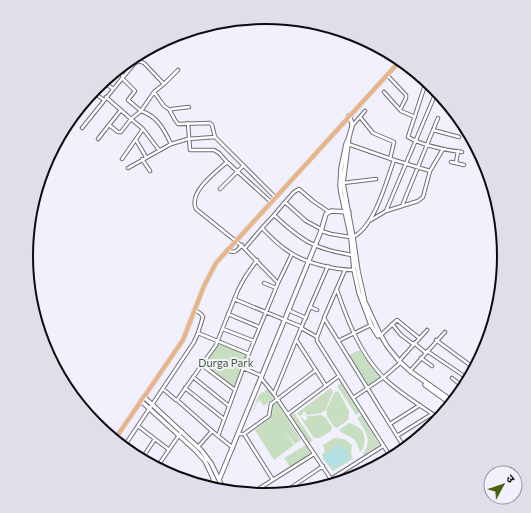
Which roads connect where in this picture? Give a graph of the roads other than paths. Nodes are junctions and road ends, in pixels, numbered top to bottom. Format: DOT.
graph roads {
  1 [pos="139,61"];
  2 [pos="397,64"];
  3 [pos="134,65"];
  4 [pos="178,70"];
  5 [pos="121,75"];
  6 [pos="387,75"];
  7 [pos="123,77"];
  8 [pos="164,84"];
  9 [pos="108,85"];
  10 [pos="425,87"];
  11 [pos="113,89"];
  12 [pos="154,92"];
  13 [pos="384,92"];
  14 [pos="98,96"];
  15 [pos="433,96"];
  16 [pos="106,97"];
  17 [pos="104,101"];
  18 [pos="189,107"];
  19 [pos="121,110"];
  20 [pos="170,110"];
  21 [pos="400,110"];
  22 [pos="141,111"];
  23 [pos="365,111"];
  24 [pos="349,116"];
  25 [pos="360,117"];
  26 [pos="414,117"];
  27 [pos="438,118"];
  28 [pos="131,119"];
  29 [pos="188,123"];
  30 [pos="109,125"];
  31 [pos="352,126"];
  32 [pos="82,128"];
  33 [pos="143,129"];
  34 [pos="433,130"];
  35 [pos="215,137"];
  36 [pos="349,137"];
  37 [pos="459,138"];
  38 [pos="98,139"];
  39 [pos="188,139"];
  40 [pos="136,140"];
  41 [pos="416,140"];
  42 [pos="171,144"];
  43 [pos="348,144"];
  44 [pos="427,144"];
  45 [pos="443,149"];
  46 [pos="159,150"];
  47 [pos="458,151"];
  48 [pos="462,152"];
  49 [pos="146,157"];
  50 [pos="122,159"];
  51 [pos="142,159"];
  52 [pos="390,159"];
  53 [pos="394,160"];
  54 [pos="227,162"];
  55 [pos="451,162"];
  56 [pos="456,163"];
  57 [pos="405,164"];
  58 [pos="464,164"];
  59 [pos="243,166"];
  60 [pos="418,166"];
  61 [pos="128,168"];
  62 [pos="150,171"];
  63 [pos="430,171"];
  64 [pos="237,173"];
  65 [pos="376,179"];
  66 [pos="344,183"];
  67 [pos="220,189"];
  68 [pos="275,197"];
  69 [pos="270,202"];
  70 [pos="286,202"];
  71 [pos="402,206"];
  72 [pos="386,211"];
  73 [pos="329,212"];
  74 [pos="347,212"];
  75 [pos="274,215"];
  76 [pos="371,220"];
  77 [pos="262,228"];
  78 [pos="321,230"];
  79 [pos="352,237"];
  80 [pos="236,240"];
  81 [pos="242,245"];
  82 [pos="314,246"];
  83 [pos="245,248"];
  84 [pos="227,250"];
  85 [pos="292,254"];
  86 [pos="352,255"];
  87 [pos="257,260"];
  88 [pos="308,261"];
  89 [pos="328,266"];
  90 [pos="345,270"];
  91 [pos="354,270"];
  92 [pos="264,283"];
  93 [pos="278,283"];
  94 [pos="276,288"];
  95 [pos="336,290"];
  96 [pos="234,299"];
  97 [pos="310,307"];
  98 [pos="195,310"];
  99 [pos="288,310"];
  100 [pos="317,310"];
  101 [pos="266,312"];
  102 [pos="228,314"];
  103 [pos="306,318"];
  104 [pos="324,318"];
  105 [pos="284,320"];
  106 [pos="392,324"];
  107 [pos="371,325"];
  108 [pos="259,327"];
  109 [pos="302,328"];
  110 [pos="223,329"];
  111 [pos="427,330"];
  112 [pos="445,332"];
  113 [pos="198,333"];
  114 [pos="353,334"];
  115 [pos="380,335"];
  116 [pos="317,336"];
  117 [pos="419,338"];
  118 [pos="218,340"];
  119 [pos="436,340"];
  120 [pos="254,341"];
  121 [pos="296,341"];
  122 [pos="338,341"];
  123 [pos="414,344"];
  124 [pos="426,352"];
  125 [pos="249,354"];
  126 [pos="421,358"];
  127 [pos="399,362"];
  128 [pos="202,366"];
  129 [pos="432,366"];
  130 [pos="471,366"];
  131 [pos="243,368"];
  132 [pos="316,370"];
  133 [pos="410,371"];
  134 [pos="339,376"];
  135 [pos="193,377"];
  136 [pos="262,377"];
  137 [pos="384,377"];
  138 [pos="465,377"];
  139 [pos="452,378"];
  140 [pos="460,384"];
  141 [pos="326,386"];
  142 [pos="185,388"];
  143 [pos="368,388"];
  144 [pos="163,389"];
  145 [pos="235,390"];
  146 [pos="274,394"];
  147 [pos="144,397"];
  148 [pos="353,398"];
  149 [pos="278,399"];
  150 [pos="176,400"];
  151 [pos="448,400"];
  152 [pos="448,400"];
  153 [pos="141,402"];
  154 [pos="152,404"];
  155 [pos="420,405"];
  156 [pos="229,406"];
  157 [pos="150,409"];
  158 [pos="288,414"];
  159 [pos="432,414"];
  160 [pos="435,416"];
  161 [pos="224,420"];
  162 [pos="390,424"];
  163 [pos="138,426"];
  164 [pos="212,431"];
  165 [pos="180,433"];
  166 [pos="239,434"];
  167 [pos="244,434"];
  168 [pos="117,436"];
  169 [pos="218,436"];
  170 [pos="397,436"];
  171 [pos="155,439"];
  172 [pos="126,443"];
  173 [pos="402,444"];
  174 [pos="383,446"];
  175 [pos="198,447"];
  176 [pos="233,448"];
  177 [pos="168,450"];
  178 [pos="314,454"];
  179 [pos="389,454"];
  180 [pos="144,455"];
  181 [pos="160,463"];
  182 [pos="323,466"];
  183 [pos="214,479"];
  184 [pos="331,479"];
  185 [pos="219,480"];
  186 [pos="273,480"];
  187 [pos="212,483"];
  188 [pos="216,484"];
  189 [pos="218,484"];
  190 [pos="222,485"];
  191 [pos="289,488"];
  192 [pos="258,489"];
  1 -- 8 [label="street"];
  2 -- 6 [label="main road"];
  3 -- 7 [label="street"];
  4 -- 8 [label="street"];
  5 -- 7 [label="street"];
  6 -- 21 [label="street"];
  6 -- 24 [label="main road"];
  7 -- 11 [label="street"];
  7 -- 22 [label="street"];
  8 -- 12 [label="street"];
  9 -- 11 [label="street"];
  10 -- 26 [label="street"];
  11 -- 16 [label="street"];
  12 -- 20 [label="street"];
  12 -- 22 [label="street"];
  13 -- 21 [label="street"];
  14 -- 17 [label="street"];
  15 -- 41 [label="street"];
  16 -- 17 [label="street"];
  16 -- 19 [label="street"];
  17 -- 32 [label="street"];
  18 -- 20 [label="street"];
  19 -- 28 [label="street"];
  19 -- 30 [label="street"];
  20 -- 29 [label="street"];
  21 -- 26 [label="street"];
  22 -- 28 [label="street"];
  22 -- 42 [label="street"];
  23 -- 25 [label="street"];
  24 -- 31 [label="street"];
  24 -- 68 [label="main road"];
  25 -- 31 [label="street"];
  25 -- 52 [label="street"];
  26 -- 41 [label="street"];
  27 -- 34 [label="street"];
  28 -- 30 [label="street"];
  28 -- 33 [label="street"];
  29 -- 35 [label="street"];
  29 -- 39 [label="street"];
  30 -- 38 [label="street"];
  31 -- 36 [label="street"];
  33 -- 40 [label="street"];
  33 -- 46 [label="street"];
  34 -- 37 [label="street"];
  34 -- 44 [label="street"];
  35 -- 39 [label="street"];
  35 -- 59 [label="street"];
  36 -- 43 [label="street"];
  36 -- 74 [label="street"];
  39 -- 42 [label="street"];
  39 -- 54 [label="street"];
  40 -- 49 [label="street"];
  40 -- 50 [label="street"];
  41 -- 44 [label="street"];
  41 -- 57 [label="street"];
  42 -- 46 [label="street"];
  43 -- 52 [label="street"];
  43 -- 66 [label="street"];
  44 -- 45 [label="street"];
  44 -- 60 [label="street"];
  45 -- 47 [label="street"];
  45 -- 63 [label="street"];
  46 -- 49 [label="street"];
  47 -- 48 [label="street"];
  47 -- 56 [label="street"];
  49 -- 51 [label="street"];
  51 -- 61 [label="street"];
  51 -- 62 [label="street"];
  52 -- 53 [label="street"];
  53 -- 57 [label="street"];
  53 -- 76 [label="street"];
  54 -- 64 [label="street"];
  54 -- 80 [label="street"];
  55 -- 56 [label="street"];
  56 -- 58 [label="street"];
  57 -- 60 [label="street"];
  57 -- 72 [label="street"];
  59 -- 64 [label="street"];
  59 -- 68 [label="street"];
  60 -- 63 [label="street"];
  60 -- 71 [label="street"];
  63 -- 71 [label="street"];
  64 -- 67 [label="street"];
  64 -- 69 [label="street"];
  65 -- 66 [label="street"];
  66 -- 74 [label="street"];
  68 -- 69 [label="main road"];
  69 -- 80 [label="main road"];
  70 -- 73 [label="street"];
  70 -- 75 [label="street"];
  70 -- 78 [label="street"];
  71 -- 72 [label="street"];
  72 -- 76 [label="street"];
  73 -- 74 [label="street"];
  73 -- 78 [label="street"];
  74 -- 79 [label="street"];
  75 -- 77 [label="street"];
  75 -- 82 [label="street"];
  76 -- 79 [label="street"];
  77 -- 83 [label="street"];
  77 -- 85 [label="street"];
  78 -- 79 [label="street"];
  78 -- 82 [label="street"];
  79 -- 86 [label="street"];
  79 -- 115 [label="street"];
  80 -- 81 [label="street"];
  80 -- 84 [label="main road"];
  81 -- 83 [label="street"];
  81 -- 84 [label="street"];
  82 -- 86 [label="street"];
  82 -- 88 [label="street"];
  83 -- 87 [label="street"];
  84 -- 98 [label="main road"];
  85 -- 88 [label="street"];
  85 -- 93 [label="street"];
  86 -- 91 [label="street"];
  87 -- 93 [label="street"];
  87 -- 96 [label="street"];
  88 -- 89 [label="street"];
  88 -- 99 [label="street"];
  89 -- 90 [label="street"];
  89 -- 97 [label="street"];
  90 -- 91 [label="street"];
  90 -- 95 [label="street"];
  91 -- 107 [label="street"];
  92 -- 94 [label="street"];
  93 -- 94 [label="street"];
  94 -- 101 [label="street"];
  95 -- 104 [label="street"];
  95 -- 114 [label="street"];
  96 -- 101 [label="street"];
  96 -- 102 [label="street"];
  97 -- 100 [label="street"];
  97 -- 103 [label="street"];
  98 -- 113 [label="street"];
  98 -- 147 [label="main road"];
  99 -- 103 [label="street"];
  99 -- 105 [label="street"];
  101 -- 105 [label="street"];
  101 -- 108 [label="street"];
  102 -- 108 [label="street"];
  102 -- 110 [label="street"];
  103 -- 109 [label="street"];
  104 -- 116 [label="street"];
  104 -- 122 [label="street"];
  105 -- 109 [label="street"];
  105 -- 136 [label="street"];
  106 -- 115 [label="street"];
  106 -- 117 [label="street"];
  106 -- 123 [label="street"];
  107 -- 114 [label="street"];
  107 -- 127 [label="street"];
  108 -- 120 [label="street"];
  109 -- 116 [label="street"];
  109 -- 121 [label="street"];
  110 -- 118 [label="street"];
  110 -- 120 [label="street"];
  111 -- 117 [label="street"];
  112 -- 119 [label="street"];
  113 -- 118 [label="street"];
  113 -- 144 [label="street"];
  114 -- 122 [label="street"];
  114 -- 137 [label="street"];
  115 -- 127 [label="street"];
  116 -- 134 [label="street"];
  117 -- 123 [label="street"];
  118 -- 125 [label="street"];
  118 -- 128 [label="street"];
  119 -- 124 [label="street"];
  119 -- 130 [label="street"];
  120 -- 125 [label="street"];
  121 -- 132 [label="street"];
  121 -- 146 [label="street"];
  122 -- 143 [label="street"];
  123 -- 124 [label="street"];
  123 -- 127 [label="street"];
  124 -- 126 [label="street"];
  124 -- 138 [label="street"];
  125 -- 131 [label="street"];
  126 -- 129 [label="street"];
  126 -- 133 [label="street"];
  127 -- 133 [label="street"];
  127 -- 137 [label="street"];
  127 -- 151 [label="street"];
  128 -- 135 [label="street"];
  128 -- 145 [label="street"];
  131 -- 136 [label="street"];
  131 -- 145 [label="street"];
  132 -- 141 [label="street"];
  132 -- 149 [label="street"];
  133 -- 152 [label="street"];
  134 -- 141 [label="street"];
  134 -- 148 [label="street"];
  135 -- 142 [label="street"];
  135 -- 156 [label="street"];
  136 -- 146 [label="street"];
  136 -- 166 [label="street"];
  137 -- 143 [label="street"];
  137 -- 155 [label="street"];
  139 -- 140 [label="street"];
  141 -- 158 [label="street"];
  142 -- 150 [label="street"];
  142 -- 161 [label="street"];
  143 -- 148 [label="street"];
  143 -- 162 [label="street"];
  144 -- 150 [label="street"];
  144 -- 154 [label="street"];
  145 -- 156 [label="street"];
  146 -- 149 [label="street"];
  147 -- 153 [label="main road"];
  147 -- 154 [label="street"];
  148 -- 174 [label="street"];
  149 -- 158 [label="street"];
  149 -- 167 [label="street"];
  150 -- 164 [label="street"];
  153 -- 157 [label="street"];
  153 -- 168 [label="main road"];
  154 -- 157 [label="street"];
  154 -- 165 [label="street"];
  155 -- 159 [label="street"];
  155 -- 162 [label="street"];
  156 -- 161 [label="street"];
  157 -- 163 [label="street"];
  157 -- 165 [label="street"];
  158 -- 178 [label="street"];
  159 -- 160 [label="street"];
  159 -- 170 [label="street"];
  161 -- 169 [label="street"];
  162 -- 170 [label="street"];
  163 -- 171 [label="street"];
  163 -- 172 [label="street"];
  164 -- 169 [label="street"];
  164 -- 175 [label="street"];
  165 -- 175 [label="street"];
  165 -- 177 [label="street"];
  165 -- 183 [label="street"];
  166 -- 167 [label="street"];
  166 -- 176 [label="street"];
  167 -- 186 [label="street"];
  169 -- 176 [label="street"];
  170 -- 173 [label="street"];
  171 -- 177 [label="street"];
  171 -- 180 [label="street"];
  174 -- 179 [label="street"];
  174 -- 184 [label="street"];
  175 -- 185 [label="street"];
  176 -- 185 [label="street"];
  177 -- 181 [label="street"];
  178 -- 182 [label="street"];
  178 -- 186 [label="street"];
  182 -- 184 [label="street"];
  182 -- 191 [label="street"];
  183 -- 187 [label="street"];
  183 -- 188 [label="street"];
  185 -- 189 [label="street"];
  185 -- 190 [label="street"];
  186 -- 192 [label="street"];
}
